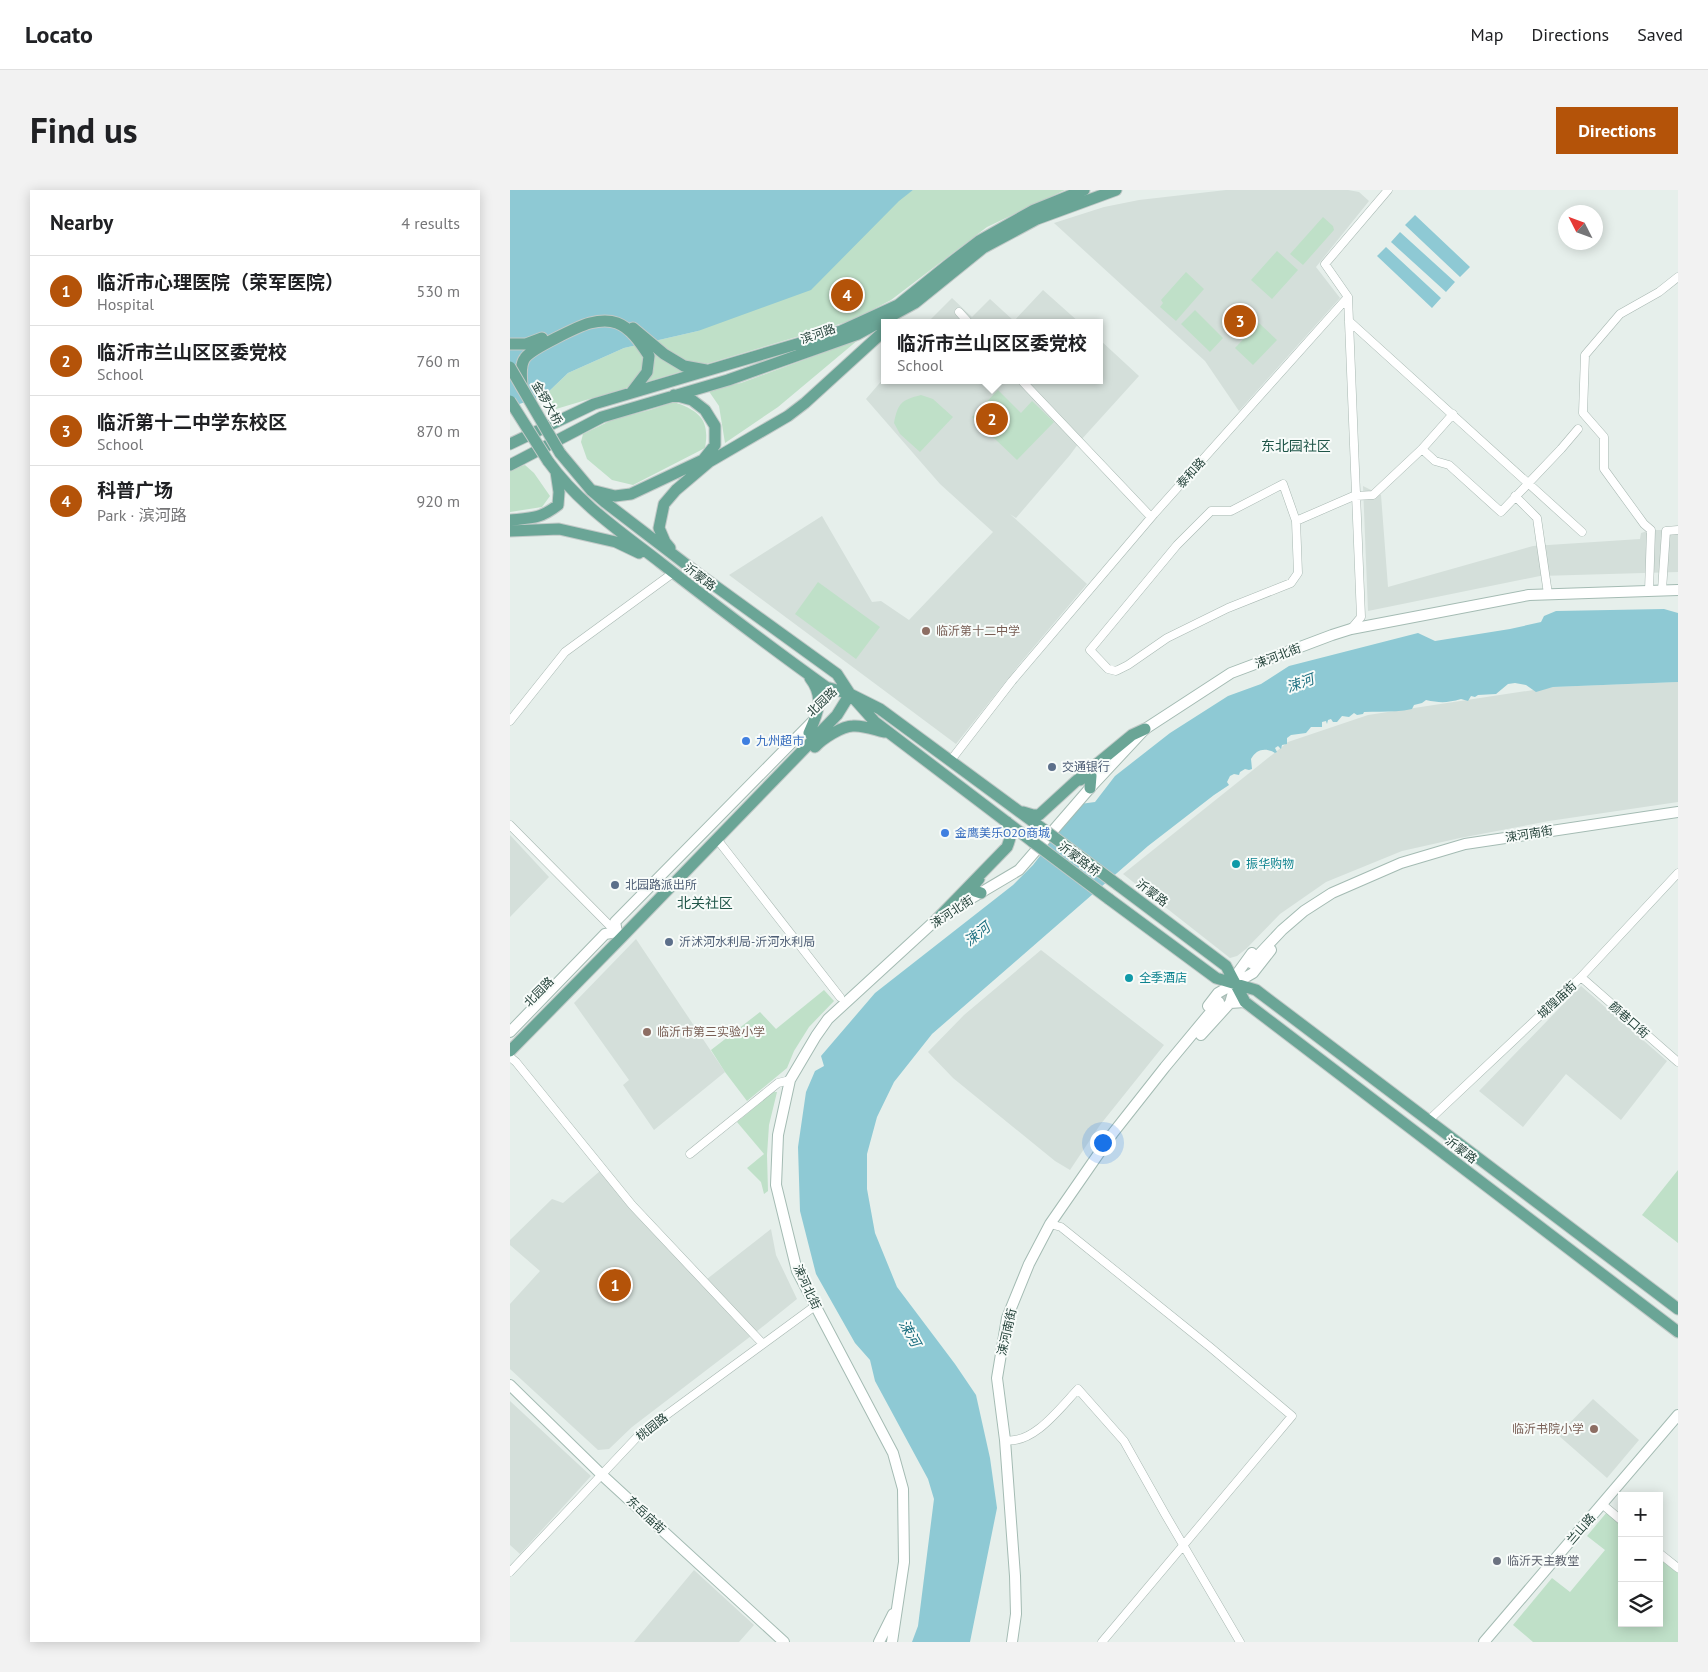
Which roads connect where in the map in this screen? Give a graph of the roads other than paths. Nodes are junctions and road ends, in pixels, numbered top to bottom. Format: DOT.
graph roads {
  1 [pos="1084,190"];
  2 [pos="1116,190"];
  3 [pos="1388,190"];
  4 [pos="1678,277"];
  5 [pos="1348,297"];
  6 [pos="915,302"];
  7 [pos="959,312"];
  8 [pos="885,319"];
  9 [pos="897,319"];
  10 [pos="965,319"];
  11 [pos="881,321"];
  12 [pos="1349,321"];
  13 [pos="881,333"];
  14 [pos="510,344"];
  15 [pos="510,367"];
  16 [pos="708,371"];
  17 [pos="1025,384"];
  18 [pos="522,388"];
  19 [pos="630,394"];
  20 [pos="674,395"];
  21 [pos="510,401"];
  22 [pos="1453,414"];
  23 [pos="1578,429"];
  24 [pos="510,444"];
  25 [pos="1422,449"];
  26 [pos="560,452"];
  27 [pos="510,465"];
  28 [pos="556,472"];
  29 [pos="1528,482"];
  30 [pos="592,490"];
  31 [pos="1356,496"];
  32 [pos="1515,496"];
  33 [pos="1151,517"];
  34 [pos="510,520"];
  35 [pos="1296,521"];
  36 [pos="1678,530"];
  37 [pos="510,532"];
  38 [pos="1582,532"];
  39 [pos="683,562"];
  40 [pos="661,563"];
  41 [pos="673,573"];
  42 [pos="1662,590"];
  43 [pos="1678,590"];
  44 [pos="1649,591"];
  45 [pos="1548,594"];
  46 [pos="1361,617"];
  47 [pos="1376,624"];
  48 [pos="1351,629"];
  49 [pos="806,672"];
  50 [pos="850,694"];
  51 [pos="816,718"];
  52 [pos="510,722"];
  53 [pos="1145,729"];
  54 [pos="888,732"];
  55 [pos="809,733"];
  56 [pos="951,760"];
  57 [pos="1090,788"];
  58 [pos="1019,811"];
  59 [pos="1678,812"];
  60 [pos="1006,820"];
  61 [pos="738,821"];
  62 [pos="510,825"];
  63 [pos="1043,829"];
  64 [pos="1033,842"];
  65 [pos="720,843"];
  66 [pos="1678,873"];
  67 [pos="1118,885"];
  68 [pos="980,893"];
  69 [pos="1109,899"];
  70 [pos="938,918"];
  71 [pos="620,935"];
  72 [pos="1226,966"];
  73 [pos="1249,967"];
  74 [pos="1581,977"];
  75 [pos="1234,983"];
  76 [pos="1256,990"];
  77 [pos="840,997"];
  78 [pos="1224,1002"];
  79 [pos="1245,1002"];
  80 [pos="510,1032"];
  81 [pos="510,1040"];
  82 [pos="510,1051"];
  83 [pos="510,1057"];
  84 [pos="1678,1062"];
  85 [pos="790,1080"];
  86 [pos="1149,1087"];
  87 [pos="1429,1120"];
  88 [pos="690,1154"];
  89 [pos="1050,1224"];
  90 [pos="815,1306"];
  91 [pos="1678,1308"];
  92 [pos="1678,1332"];
  93 [pos="763,1344"];
  94 [pos="510,1385"];
  95 [pos="1678,1415"];
  96 [pos="1005,1440"];
  97 [pos="602,1475"];
  98 [pos="1602,1504"];
  99 [pos="1618,1518"];
  100 [pos="1183,1546"];
  101 [pos="1663,1556"];
  102 [pos="1678,1568"];
  103 [pos="510,1572"];
  104 [pos="899,1599"];
  105 [pos="784,1642"];
  106 [pos="879,1642"];
  107 [pos="892,1642"];
  108 [pos="1012,1642"];
  109 [pos="1102,1642"];
  110 [pos="1240,1642"];
  111 [pos="1484,1642"];
  1 -- 16 [label="main road, 滨河路"];
  2 -- 6 [label="main road, 滨河路"];
  3 -- 5 [label="street"];
  4 -- 44 [label="street"];
  5 -- 12 [label="street"];
  5 -- 33 [label="street, 泰和路"];
  6 -- 8 [label="main road, 滨河路"];
  6 -- 9 [label="main road"];
  7 -- 10 [label="street"];
  11 -- 20 [label="main road, 滨河路"];
  12 -- 22 [label="street"];
  12 -- 31 [label="street"];
  13 -- 39 [label="main road"];
  14 -- 16 [label="main road"];
  15 -- 18 [label="main road, 金锣大桥, bridge"];
  16 -- 19 [label="main road, 滨河路"];
  17 -- 33 [label="street"];
  18 -- 19 [label="main road"];
  18 -- 26 [label="main road, 金锣大桥, bridge"];
  19 -- 24 [label="main road, 滨河路"];
  20 -- 27 [label="main road, 滨河路"];
  20 -- 30 [label="main road"];
  21 -- 28 [label="main road, 沂蒙路, bridge"];
  22 -- 25 [label="street"];
  22 -- 29 [label="street"];
  23 -- 29 [label="street"];
  25 -- 31 [label="street"];
  25 -- 32 [label="street"];
  26 -- 30 [label="main road, 沂蒙路"];
  28 -- 34 [label="main road"];
  28 -- 40 [label="main road, 沂蒙路"];
  29 -- 32 [label="street"];
  29 -- 38 [label="street"];
  30 -- 39 [label="main road, 沂蒙路"];
  31 -- 35 [label="street"];
  31 -- 46 [label="street"];
  32 -- 45 [label="street"];
  33 -- 56 [label="street, 泰和路"];
  35 -- 35 [label="street"];
  36 -- 42 [label="street"];
  37 -- 40 [label="main road"];
  39 -- 50 [label="main road, 沂蒙路"];
  40 -- 41 [label="main road, 沂蒙路"];
  41 -- 49 [label="main road, 沂蒙路"];
  41 -- 52 [label="street"];
  42 -- 43 [label="main road, 涑河北街"];
  42 -- 44 [label="main road, 涑河北街"];
  44 -- 45 [label="main road, 涑河北街"];
  45 -- 47 [label="main road, 涑河北街"];
  46 -- 47 [label="street"];
  46 -- 48 [label="street"];
  47 -- 48 [label="main road, 涑河北街"];
  48 -- 53 [label="main road, 涑河北街"];
  49 -- 50 [label="main road, 沂蒙路"];
  49 -- 51 [label="main road"];
  50 -- 54 [label="main road, 沂蒙路"];
  50 -- 55 [label="main road, 北园路"];
  50 -- 56 [label="main road, 沂蒙路"];
  50 -- 61 [label="main road, 北园路"];
  51 -- 55 [label="main road"];
  51 -- 71 [label="main road"];
  53 -- 57 [label="main road, 涑河北街"];
  53 -- 58 [label="main road"];
  54 -- 60 [label="main road, 沂蒙路"];
  54 -- 61 [label="main road"];
  55 -- 71 [label="main road, 北园路"];
  56 -- 58 [label="main road, 沂蒙路"];
  57 -- 63 [label="main road"];
  57 -- 68 [label="main road, 涑河北街"];
  58 -- 63 [label="main road, 沂蒙路"];
  59 -- 73 [label="main road, 涑河南街"];
  60 -- 64 [label="main road, 沂蒙路"];
  60 -- 70 [label="main road"];
  61 -- 65 [label="main road"];
  61 -- 71 [label="main road, 北园路"];
  62 -- 71 [label="street"];
  63 -- 67 [label="main road, 沂蒙路桥, bridge"];
  64 -- 68 [label="main road"];
  64 -- 69 [label="main road, 沂蒙路桥, bridge"];
  65 -- 77 [label="street"];
  65 -- 83 [label="main road"];
  66 -- 74 [label="street, 城隍庙街"];
  67 -- 72 [label="main road, 沂蒙路"];
  68 -- 70 [label="main road, 涑河北街"];
  69 -- 75 [label="main road, 沂蒙路"];
  70 -- 85 [label="main road, 涑河北街"];
  71 -- 80 [label="main road"];
  71 -- 81 [label="main road, 北园路"];
  71 -- 82 [label="main road, 北园路"];
  72 -- 73 [label="main road"];
  72 -- 75 [label="main road, 沂蒙路"];
  73 -- 75 [label="main road"];
  73 -- 76 [label="main road"];
  74 -- 84 [label="street, 颜巷口街"];
  74 -- 87 [label="street, 城隍庙街"];
  75 -- 76 [label="main road, 沂蒙路"];
  75 -- 78 [label="main road"];
  75 -- 79 [label="main road, 沂蒙路"];
  75 -- 86 [label="main road"];
  76 -- 87 [label="main road, 沂蒙路"];
  78 -- 79 [label="main road"];
  78 -- 86 [label="main road, 涑河南街"];
  78 -- 86 [label="main road"];
  79 -- 92 [label="main road, 沂蒙路"];
  83 -- 93 [label="street"];
  85 -- 88 [label="street"];
  85 -- 90 [label="main road, 涑河北街"];
  86 -- 89 [label="main road, 涑河南街"];
  87 -- 91 [label="main road, 沂蒙路"];
  89 -- 96 [label="main road, 涑河南街"];
  89 -- 100 [label="street"];
  90 -- 93 [label="street, 桃园路"];
  90 -- 104 [label="main road, 涑河北街"];
  93 -- 97 [label="street, 桃园路"];
  94 -- 97 [label="main road, 东岳庙街"];
  95 -- 98 [label="main road, 兰山路"];
  96 -- 100 [label="street"];
  96 -- 108 [label="main road, 涑河南街"];
  97 -- 103 [label="street, 桃园路"];
  97 -- 105 [label="main road, 东岳庙街"];
  98 -- 99 [label="street"];
  98 -- 111 [label="main road, 兰山路"];
  100 -- 109 [label="street"];
  100 -- 110 [label="street"];
  101 -- 102 [label="street"];
  104 -- 106 [label="main road"];
  104 -- 107 [label="main road, 涑河北街"];
}
